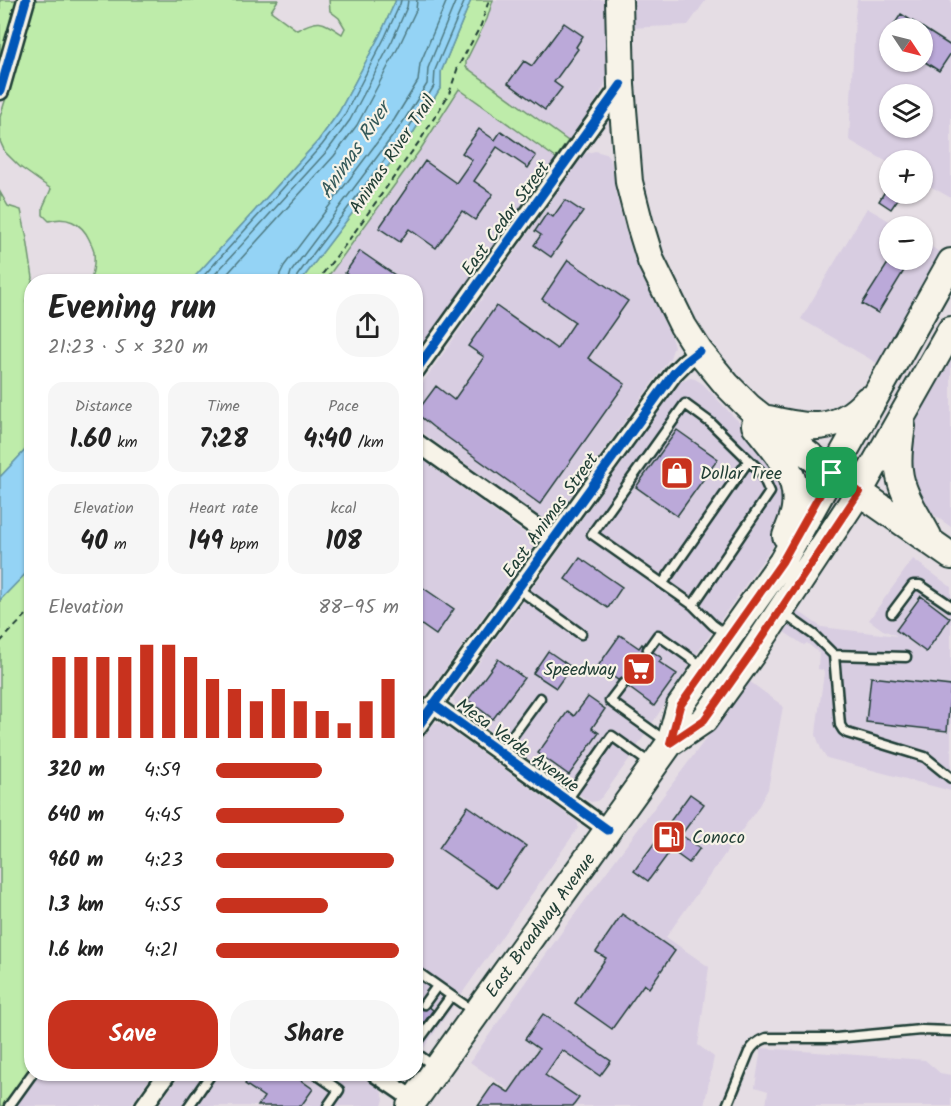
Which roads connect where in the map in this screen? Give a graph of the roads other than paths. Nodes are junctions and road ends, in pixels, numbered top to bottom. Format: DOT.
graph roads {
  1 [pos="26,0"];
  2 [pos="620,0"];
  3 [pos="621,85"];
  4 [pos="0,91"];
  5 [pos="951,262"];
  6 [pos="951,330"];
  7 [pos="699,351"];
  8 [pos="423,360"];
  9 [pos="886,376"];
  10 [pos="727,385"];
  11 [pos="903,415"];
  12 [pos="763,418"];
  13 [pos="423,447"];
  14 [pos="749,460"];
  15 [pos="832,473"];
  16 [pos="859,492"];
  17 [pos="553,539"];
  18 [pos="941,549"];
  19 [pos="663,583"];
  20 [pos="768,583"];
  21 [pos="518,588"];
  22 [pos="693,605"];
  23 [pos="951,606"];
  24 [pos="780,611"];
  25 [pos="892,613"];
  26 [pos="581,634"];
  27 [pos="729,637"];
  28 [pos="648,649"];
  29 [pos="834,655"];
  30 [pos="906,657"];
  31 [pos="706,669"];
  32 [pos="623,684"];
  33 [pos="540,698"];
  34 [pos="433,704"];
  35 [pos="423,719"];
  36 [pos="670,743"];
  37 [pos="500,753"];
  38 [pos="654,766"];
  39 [pos="951,778"];
  40 [pos="567,800"];
  41 [pos="608,830"];
  42 [pos="423,976"];
  43 [pos="437,986"];
  44 [pos="452,996"];
  45 [pos="424,1004"];
  46 [pos="476,1013"];
  47 [pos="951,1031"];
  48 [pos="423,1035"];
  49 [pos="423,1058"];
  50 [pos="437,1068"];
  51 [pos="27,1081"];
  52 [pos="162,1081"];
  53 [pos="206,1081"];
  54 [pos="326,1081"];
  55 [pos="385,1081"];
  56 [pos="412,1103"];
  57 [pos="9,1106"];
  58 [pos="144,1106"];
  59 [pos="189,1106"];
  60 [pos="328,1106"];
  61 [pos="727,1106"];
  1 -- 4 [label="street"];
  2 -- 3 [label="main road"];
  3 -- 7 [label="main road"];
  3 -- 8 [label="street, East Cedar Street"];
  5 -- 9 [label="main road, East Broadway Avenue"];
  6 -- 11 [label="main road, East Broadway Avenue"];
  7 -- 10 [label="main road"];
  7 -- 17 [label="street, East Animas Street"];
  9 -- 12 [label="main road"];
  9 -- 15 [label="main road, East Broadway Avenue"];
  10 -- 12 [label="main road"];
  10 -- 20 [label="main road"];
  11 -- 16 [label="main road, East Broadway Avenue"];
  11 -- 18 [label="main road"];
  12 -- 15 [label="main road"];
  13 -- 17 [label="street"];
  14 -- 19 [label="lane"];
  14 -- 19 [label="lane"];
  14 -- 22 [label="lane"];
  15 -- 16 [label="main road"];
  15 -- 20 [label="main road, East Broadway Avenue"];
  16 -- 18 [label="main road"];
  16 -- 24 [label="main road, East Broadway Avenue"];
  17 -- 21 [label="street, East Animas Street"];
  19 -- 22 [label="lane"];
  20 -- 27 [label="main road, East Broadway Avenue"];
  21 -- 26 [label="lane"];
  21 -- 34 [label="street, East Animas Street"];
  22 -- 27 [label="lane"];
  23 -- 25 [label="lane"];
  24 -- 29 [label="lane"];
  24 -- 36 [label="main road, East Broadway Avenue"];
  27 -- 31 [label="main road, East Broadway Avenue"];
  28 -- 31 [label="lane"];
  29 -- 30 [label="lane"];
  29 -- 39 [label="lane"];
  31 -- 36 [label="main road, East Broadway Avenue"];
  32 -- 36 [label="lane"];
  33 -- 37 [label="lane"];
  34 -- 35 [label="street, Mesa Verde Avenue"];
  34 -- 37 [label="street, Mesa Verde Avenue"];
  36 -- 38 [label="main road, East Broadway Avenue"];
  37 -- 40 [label="street, Mesa Verde Avenue"];
  38 -- 40 [label="lane"];
  38 -- 41 [label="main road, East Broadway Avenue"];
  40 -- 41 [label="street, Mesa Verde Avenue"];
  41 -- 46 [label="main road, East Broadway Avenue"];
  42 -- 43 [label="lane"];
  43 -- 44 [label="lane"];
  43 -- 45 [label="lane"];
  44 -- 46 [label="lane"];
  44 -- 48 [label="lane"];
  46 -- 50 [label="main road, East Broadway Avenue"];
  47 -- 61 [label="lane"];
  49 -- 50 [label="lane"];
  50 -- 56 [label="main road, East Broadway Avenue"];
  51 -- 57 [label="lane"];
  52 -- 58 [label="street"];
  53 -- 59 [label="lane"];
  54 -- 60 [label="lane"];
  55 -- 56 [label="street"];
}
